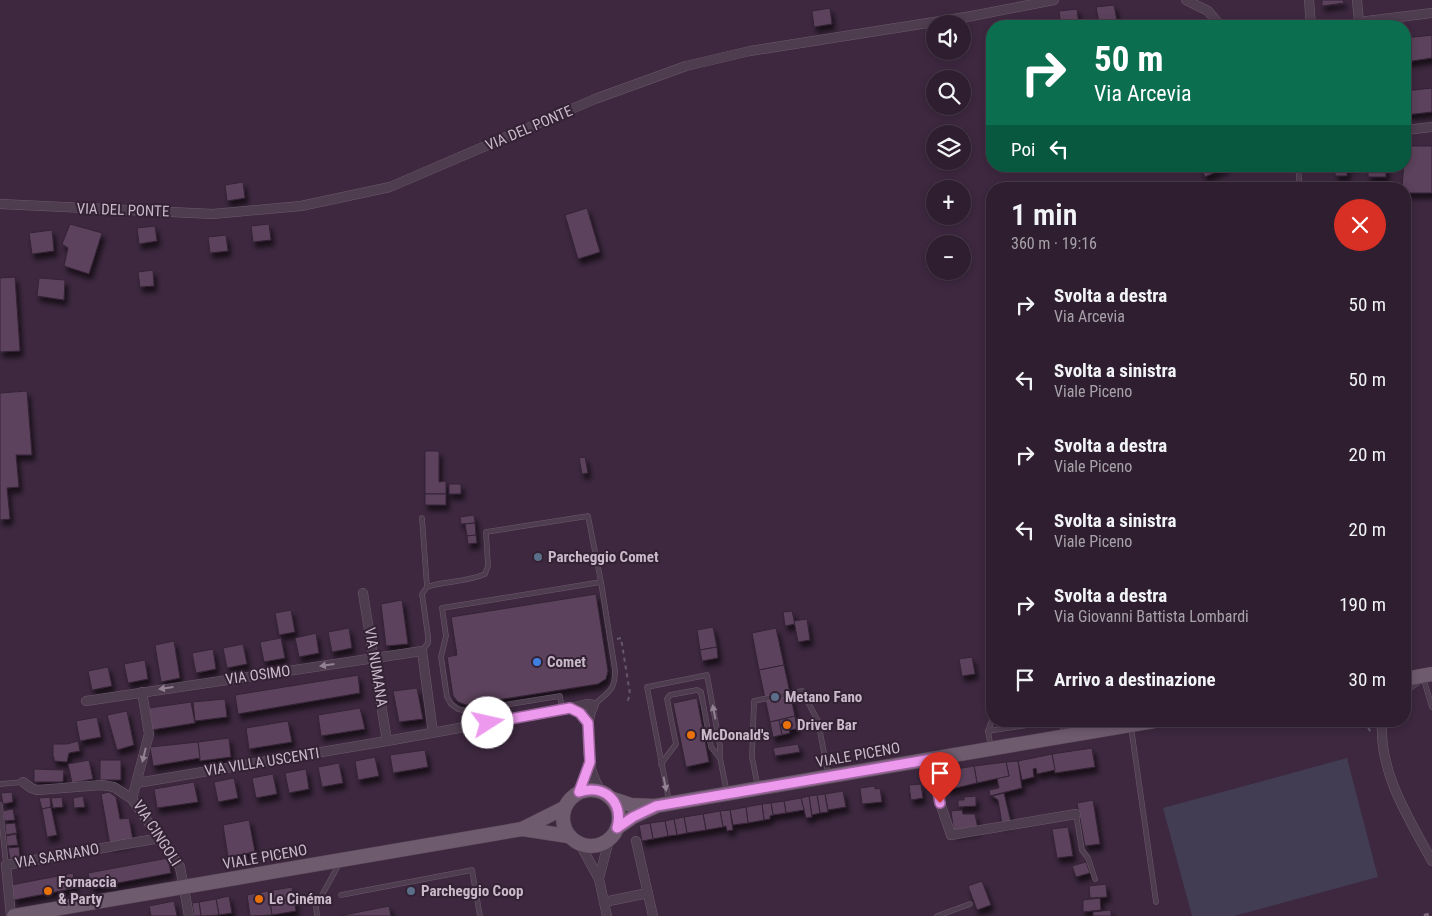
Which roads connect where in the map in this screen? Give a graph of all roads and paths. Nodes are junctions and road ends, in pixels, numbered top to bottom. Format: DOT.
graph roads {
  1 [pos="1054,0"];
  2 [pos="1186,0"];
  3 [pos="1309,0"];
  4 [pos="1357,0"];
  5 [pos="1432,13"];
  6 [pos="1216,20"];
  7 [pos="1311,20"];
  8 [pos="1359,20"];
  9 [pos="1375,20"];
  10 [pos="1432,127"];
  11 [pos="1411,129"];
  12 [pos="0,204"];
  13 [pos="422,518"];
  14 [pos="601,582"];
  15 [pos="427,587"];
  16 [pos="364,592"];
  17 [pos="610,640"];
  18 [pos="422,651"];
  19 [pos="375,658"];
  20 [pos="1427,675"];
  21 [pos="1411,678"];
  22 [pos="1411,685"];
  23 [pos="142,692"];
  24 [pos="86,701"];
  25 [pos="627,703"];
  26 [pos="594,704"];
  27 [pos="1432,707"];
  28 [pos="566,709"];
  29 [pos="588,723"];
  30 [pos="989,727"];
  31 [pos="1011,727"];
  32 [pos="1063,727"];
  33 [pos="1120,727"];
  34 [pos="1131,727"];
  35 [pos="1378,727"];
  36 [pos="1382,727"];
  37 [pos="988,731"];
  38 [pos="433,732"];
  39 [pos="1382,734"];
  40 [pos="1064,737"];
  41 [pos="387,741"];
  42 [pos="991,749"];
  43 [pos="720,758"];
  44 [pos="932,759"];
  45 [pos="590,762"];
  46 [pos="662,764"];
  47 [pos="828,777"];
  48 [pos="23,782"];
  49 [pos="137,783"];
  50 [pos="0,784"];
  51 [pos="758,789"];
  52 [pos="600,791"];
  53 [pos="579,792"];
  54 [pos="727,794"];
  55 [pos="132,799"];
  56 [pos="613,799"];
  57 [pos="0,805"];
  58 [pos="662,805"];
  59 [pos="564,808"];
  60 [pos="1076,814"];
  61 [pos="617,828"];
  62 [pos="522,829"];
  63 [pos="568,836"];
  64 [pos="160,838"];
  65 [pos="609,840"];
  66 [pos="636,840"];
  67 [pos="580,844"];
  68 [pos="341,860"];
  69 [pos="1432,860"];
  70 [pos="6,865"];
  71 [pos="599,879"];
  72 [pos="1095,879"];
  73 [pos="184,887"];
  74 [pos="648,893"];
  75 [pos="341,895"];
  76 [pos="604,902"];
  77 [pos="1156,902"];
  78 [pos="970,904"];
  79 [pos="47,913"];
  80 [pos="13,916"];
  81 [pos="189,916"];
  82 [pos="318,916"];
  83 [pos="480,916"];
  84 [pos="607,916"];
  85 [pos="653,916"];
  86 [pos="937,916"];
  1 -- 12 [label="street, VIA DEL PONTE"];
  2 -- 6 [label="street"];
  3 -- 7 [label="street"];
  4 -- 8 [label="street"];
  5 -- 9 [label="street"];
  10 -- 11 [label="street"];
  13 -- 15 [label="lane"];
  14 -- 15 [label="lane"];
  14 -- 17 [label="lane"];
  14 -- 28 [label="lane"];
  15 -- 18 [label="lane"];
  16 -- 19 [label="street, VIA NUMANA"];
  17 -- 25 [label="path"];
  17 -- 26 [label="lane"];
  18 -- 19 [label="street, VIA OSIMO"];
  18 -- 38 [label="street"];
  19 -- 23 [label="street, VIA OSIMO, one-way"];
  19 -- 41 [label="street, VIA NUMANA"];
  20 -- 21 [label="main road"];
  20 -- 22 [label="street"];
  20 -- 27 [label="lane"];
  23 -- 24 [label="street, VIA OSIMO"];
  23 -- 49 [label="street, VIA CINGOLI, one-way"];
  26 -- 28 [label="street, VIA VILLA USCENTI"];
  26 -- 29 [label="street"];
  28 -- 29 [label="street"];
  28 -- 38 [label="street, VIA VILLA USCENTI"];
  29 -- 45 [label="street"];
  30 -- 37 [label="lane"];
  31 -- 37 [label="lane"];
  32 -- 40 [label="lane"];
  33 -- 40 [label="main road, VIALE PICENO"];
  34 -- 77 [label="lane"];
  35 -- 39 [label="street"];
  36 -- 39 [label="street"];
  37 -- 42 [label="lane"];
  38 -- 41 [label="street, VIA VILLA USCENTI"];
  39 -- 69 [label="street"];
  40 -- 42 [label="main road, VIALE PICENO"];
  41 -- 49 [label="street, VIA VILLA USCENTI"];
  42 -- 44 [label="main road, VIALE PICENO"];
  43 -- 46 [label="lane"];
  43 -- 46 [label="lane, one-way"];
  43 -- 54 [label="lane"];
  44 -- 47 [label="main road, VIALE PICENO"];
  44 -- 60 [label="street"];
  45 -- 52 [label="street"];
  45 -- 53 [label="street"];
  46 -- 58 [label="lane, one-way"];
  47 -- 51 [label="main road, VIALE PICENO"];
  47 -- 51 [label="lane"];
  48 -- 50 [label="lane"];
  48 -- 55 [label="street"];
  49 -- 55 [label="street, VIA CINGOLI"];
  51 -- 54 [label="main road, VIALE PICENO"];
  52 -- 53 [label="main road"];
  52 -- 56 [label="main road, VIALE PICENO"];
  53 -- 59 [label="main road, VIALE PICENO"];
  54 -- 58 [label="main road, VIALE PICENO"];
  55 -- 64 [label="street, VIA CINGOLI"];
  56 -- 58 [label="main road, VIALE PICENO"];
  56 -- 61 [label="main road"];
  57 -- 70 [label="lane"];
  58 -- 61 [label="main road, VIALE PICENO"];
  59 -- 62 [label="main road, VIALE PICENO"];
  59 -- 63 [label="main road"];
  60 -- 72 [label="lane"];
  61 -- 65 [label="main road, VIALE PICENO"];
  62 -- 63 [label="main road, VIALE PICENO"];
  62 -- 68 [label="main road, VIALE PICENO"];
  63 -- 67 [label="main road, VIALE PICENO"];
  64 -- 70 [label="street, VIA SARNANO"];
  64 -- 73 [label="street, VIA CINGOLI"];
  65 -- 67 [label="main road"];
  65 -- 71 [label="street"];
  66 -- 74 [label="street"];
  67 -- 71 [label="street"];
  68 -- 73 [label="main road, VIALE PICENO"];
  68 -- 82 [label="lane"];
  70 -- 80 [label="street, VIA SARNANO"];
  71 -- 76 [label="street"];
  73 -- 79 [label="main road, VIALE PICENO"];
  73 -- 81 [label="street, VIA CINGOLI"];
  74 -- 76 [label="street"];
  74 -- 85 [label="street"];
  75 -- 83 [label="lane"];
  76 -- 84 [label="street"];
  78 -- 86 [label="lane"];
  79 -- 80 [label="main road, VIALE PICENO"];
}
